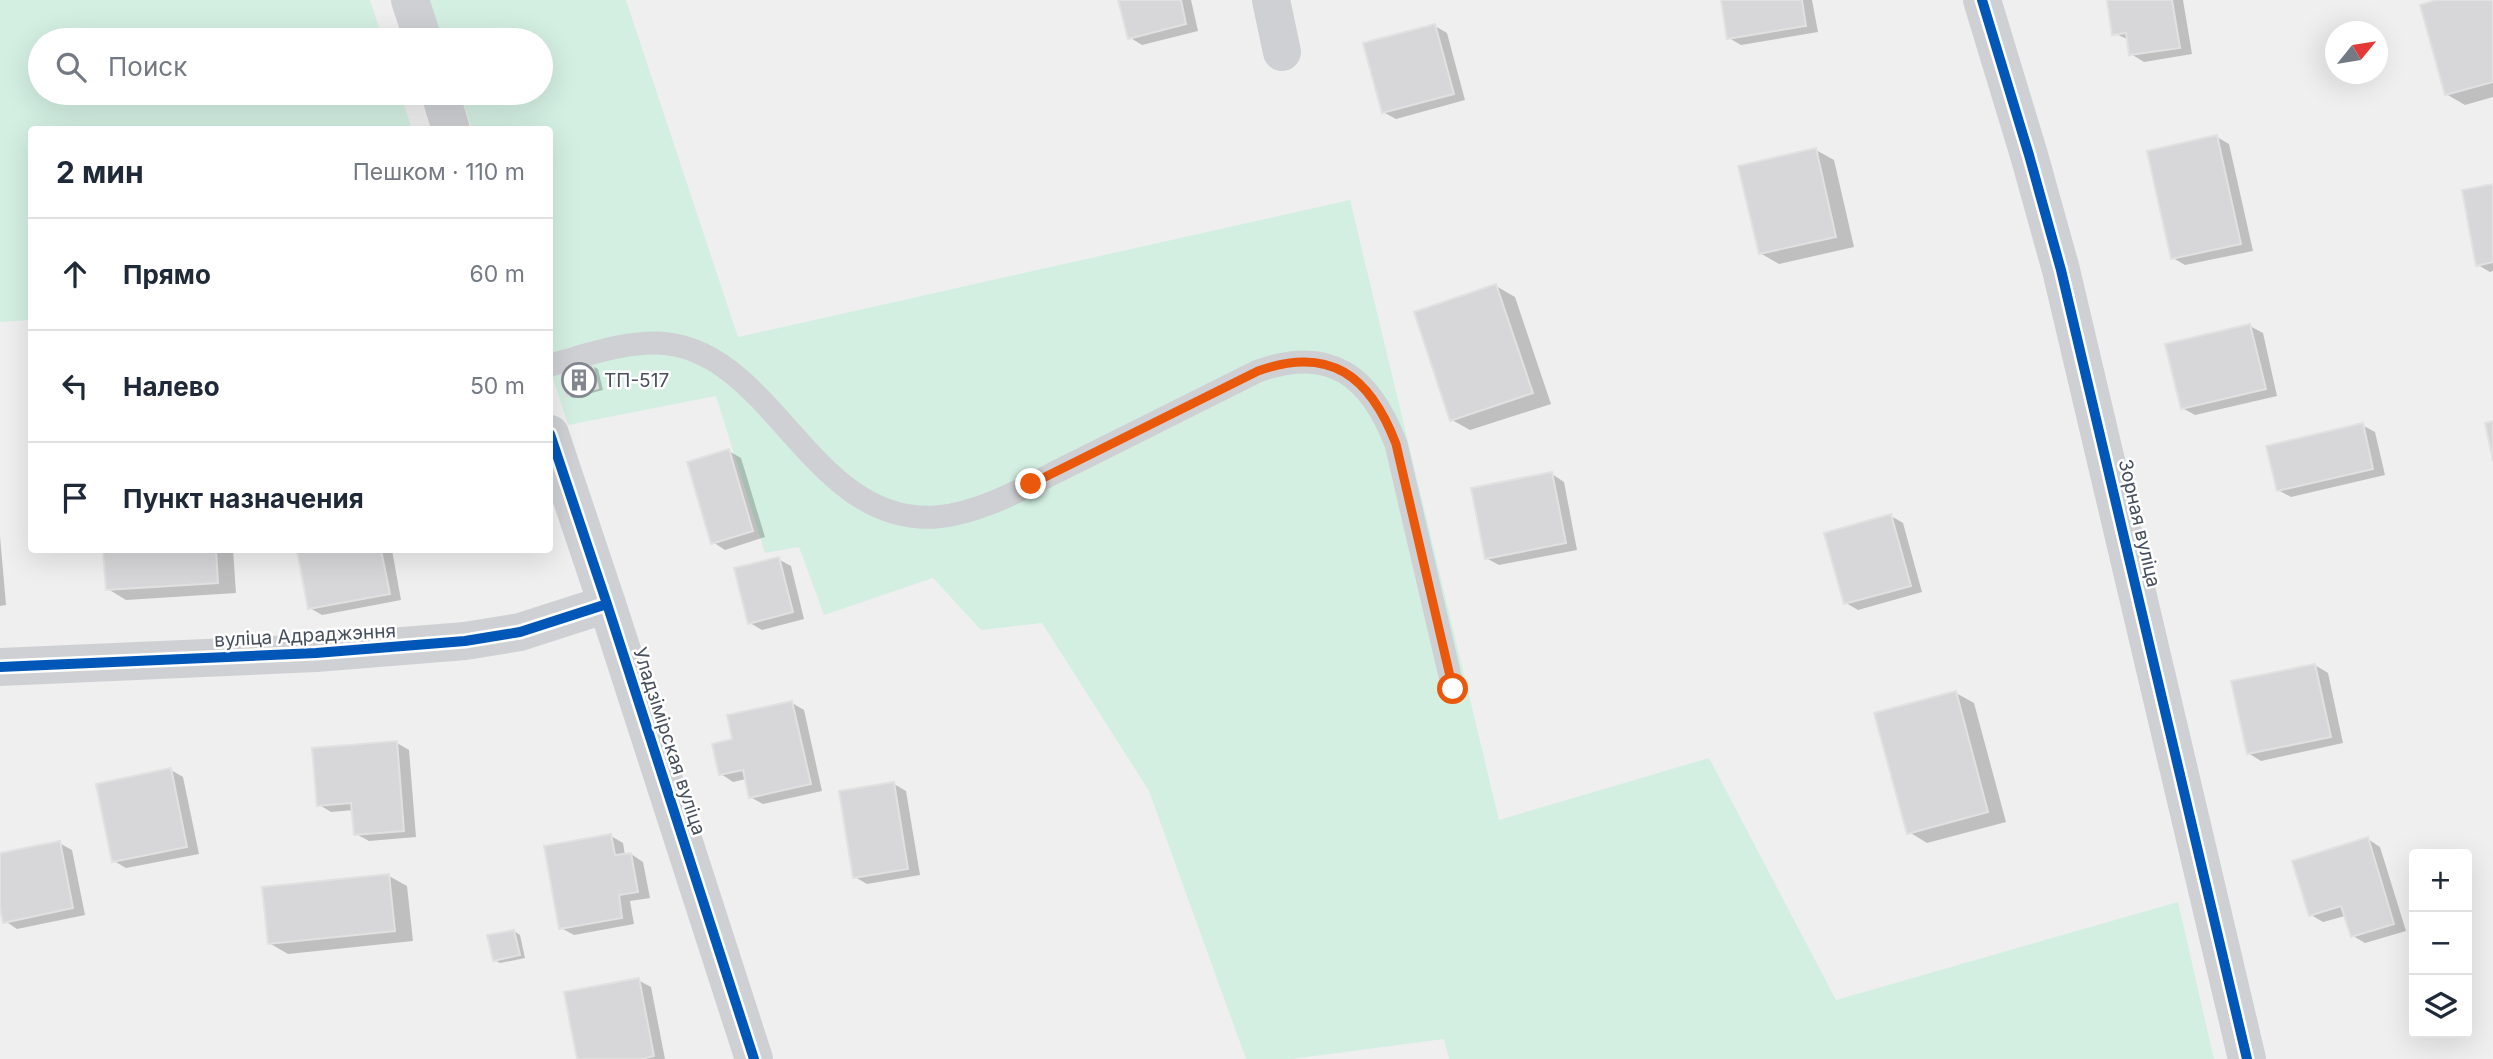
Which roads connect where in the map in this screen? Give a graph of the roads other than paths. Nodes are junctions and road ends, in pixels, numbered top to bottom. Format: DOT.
graph roads {
  1 [pos="410,0"];
  2 [pos="1271,0"];
  3 [pos="1982,0"];
  4 [pos="419,28"];
  5 [pos="1282,52"];
  6 [pos="444,105"];
  7 [pos="450,126"];
  8 [pos="553,364"];
  9 [pos="553,443"];
  10 [pos="607,604"];
  11 [pos="0,667"];
  12 [pos="1453,689"];
  13 [pos="754,1059"];
  14 [pos="2247,1059"];
  1 -- 4 [label="street"];
  2 -- 5 [label="street"];
  3 -- 14 [label="street, Зорная вуліца"];
  6 -- 7 [label="street"];
  8 -- 12 [label="lane"];
  9 -- 10 [label="street, Уладзімірская вуліца"];
  10 -- 11 [label="street, вуліца Адраджэння"];
  10 -- 13 [label="street, Уладзімірская вуліца"];
}
